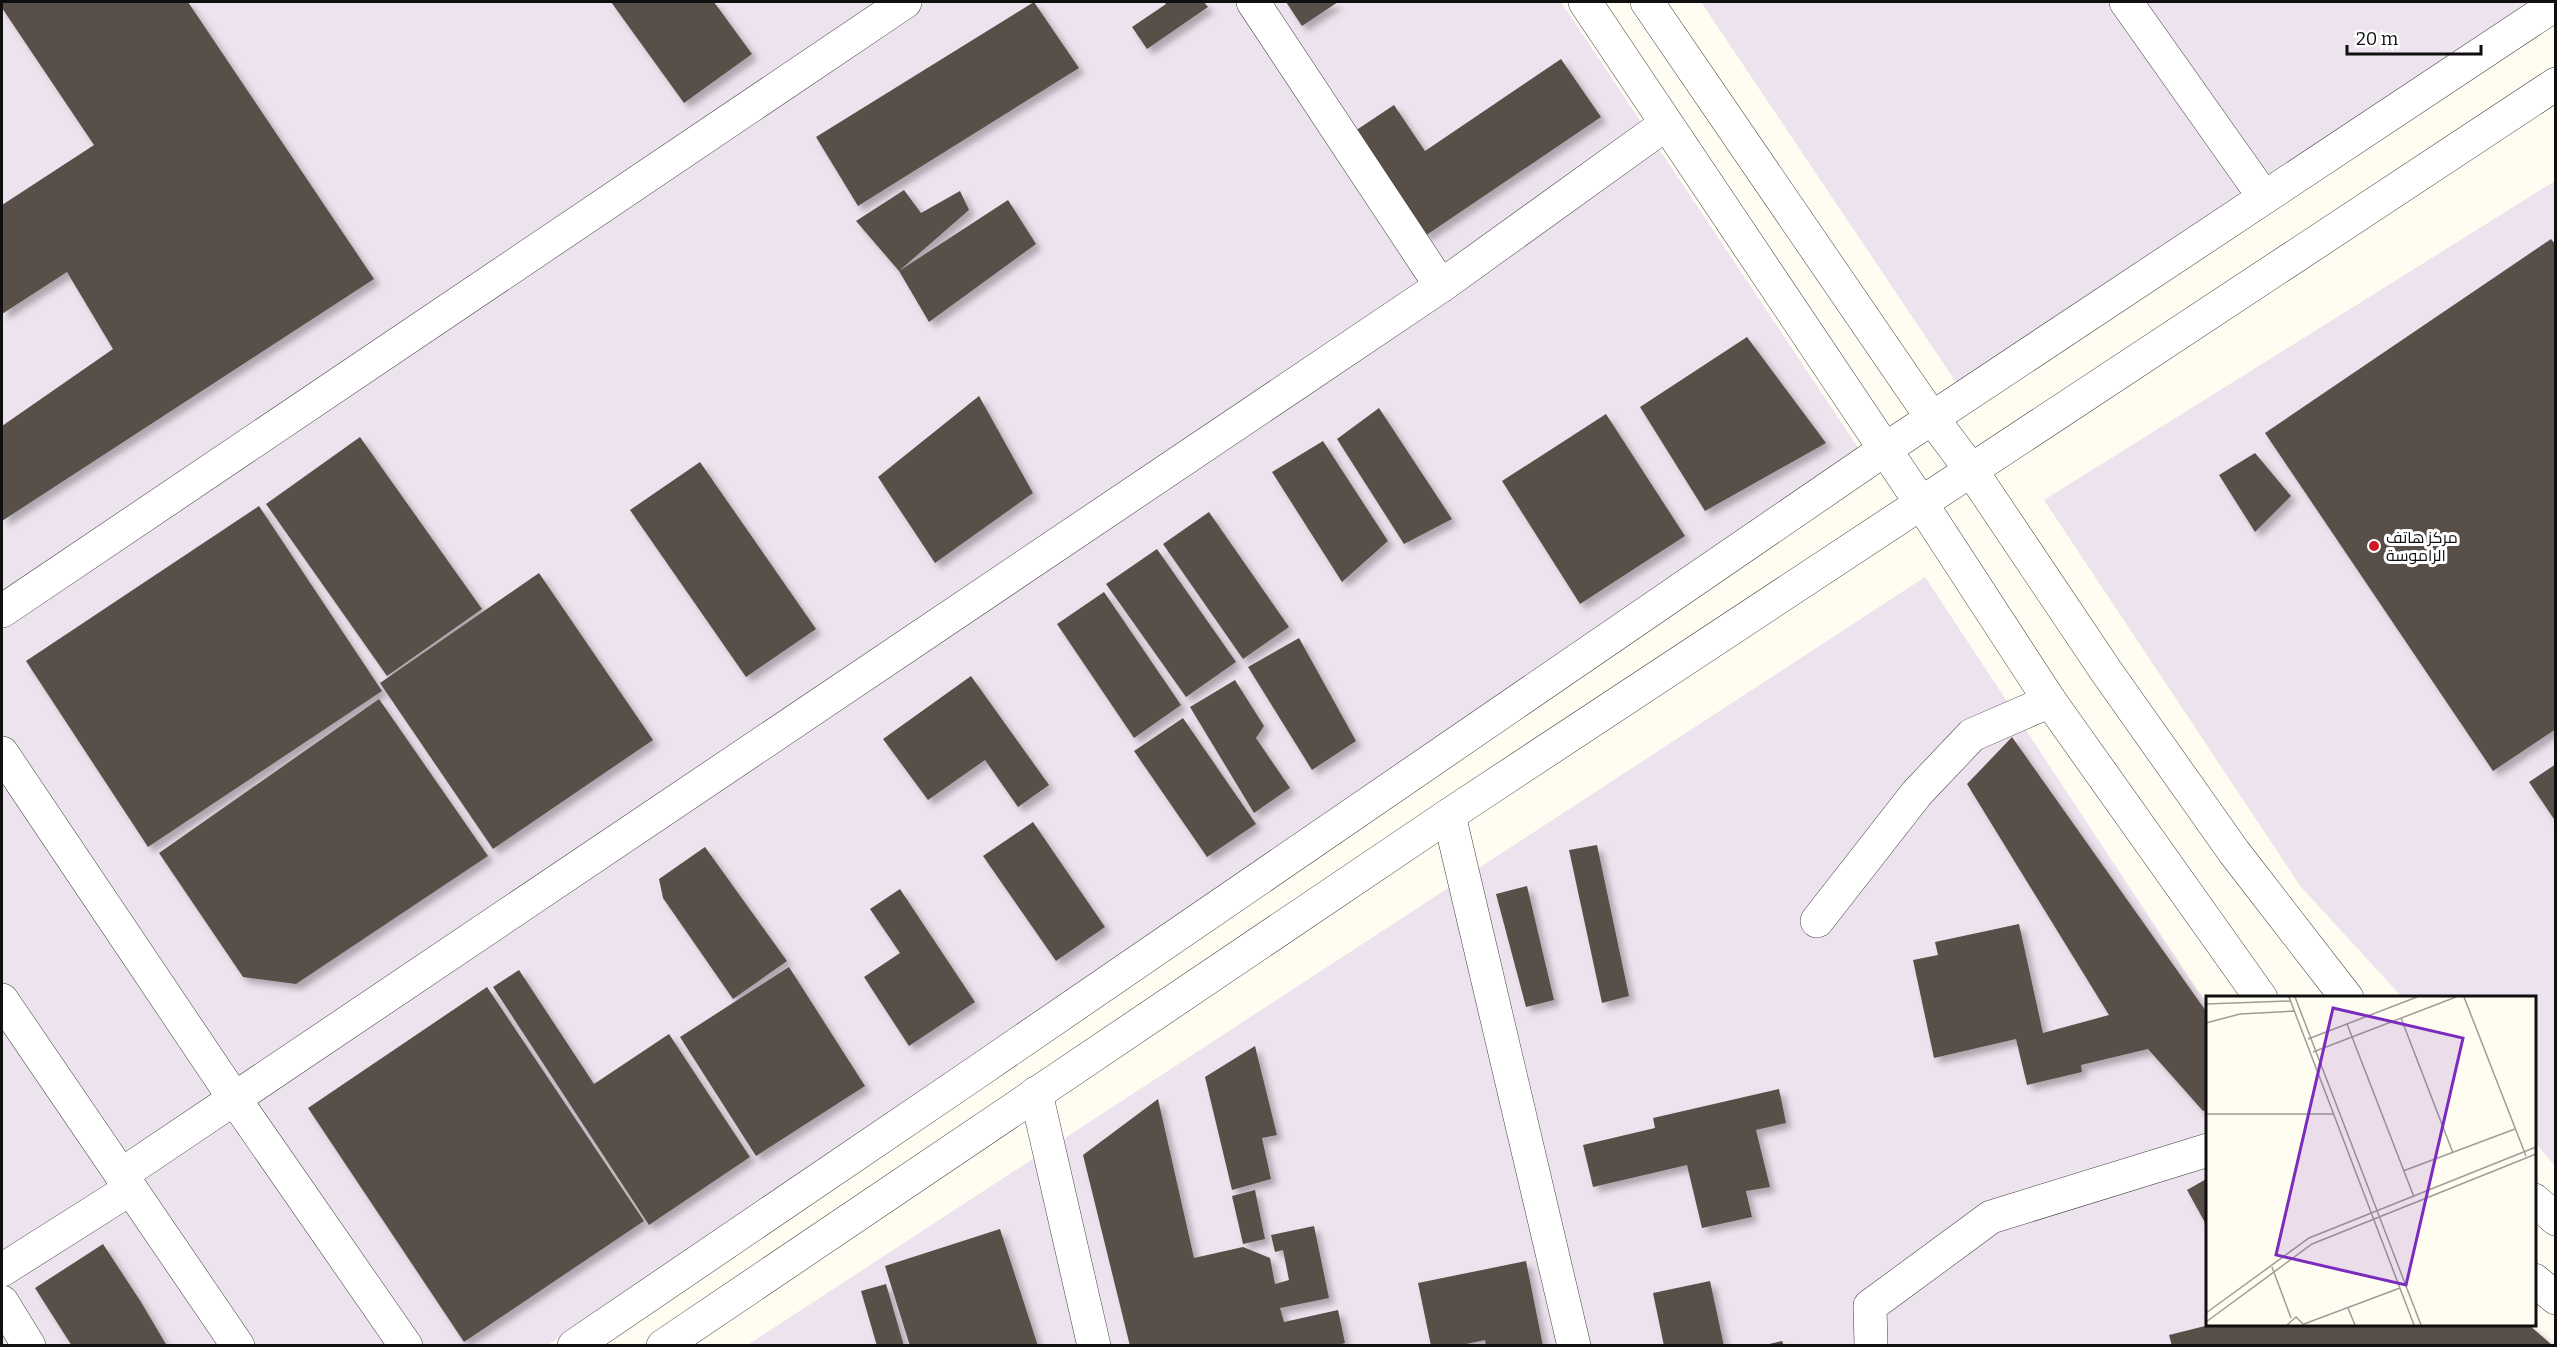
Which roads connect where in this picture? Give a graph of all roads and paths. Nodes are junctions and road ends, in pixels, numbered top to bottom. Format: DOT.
graph roads {
  1 [pos="905,2"];
  2 [pos="1253,2"];
  3 [pos="1585,2"];
  4 [pos="1647,2"];
  5 [pos="2127,2"];
  6 [pos="2556,4"];
  7 [pos="2556,84"];
  8 [pos="1666,124"];
  9 [pos="2264,197"];
  10 [pos="1441,286"];
  11 [pos="1932,418"];
  12 [pos="1884,450"];
  13 [pos="1971,470"];
  14 [pos="1921,503"];
  15 [pos="2,611"];
  16 [pos="2050,701"];
  17 [pos="2,753"];
  18 [pos="1449,815"];
  19 [pos="1817,921"];
  20 [pos="2260,996"];
  21 [pos="2345,996"];
  22 [pos="2,1000"];
  23 [pos="1036,1093"];
  24 [pos="234,1098"];
  25 [pos="2206,1151"];
  26 [pos="126,1182"];
  27 [pos="2536,1201"];
  28 [pos="2556,1218"];
  29 [pos="2,1270"];
  30 [pos="2536,1281"];
  31 [pos="2556,1298"];
  32 [pos="2,1302"];
  33 [pos="29,1346"];
  34 [pos="238,1346"];
  35 [pos="406,1346"];
  36 [pos="574,1346"];
  37 [pos="663,1346"];
  38 [pos="1094,1346"];
  39 [pos="1574,1346"];
  40 [pos="1870,1346"];
  1 -- 15 [label="street"];
  2 -- 10 [label="street"];
  3 -- 8 [label="street"];
  4 -- 11 [label="street"];
  5 -- 9 [label="street"];
  6 -- 9 [label="street"];
  7 -- 13 [label="street"];
  8 -- 10 [label="street"];
  8 -- 12 [label="street"];
  9 -- 11 [label="street"];
  10 -- 24 [label="street"];
  11 -- 12 [label="street"];
  11 -- 13 [label="street"];
  12 -- 14 [label="street"];
  12 -- 36 [label="street"];
  13 -- 14 [label="street"];
  13 -- 21 [label="street"];
  14 -- 16 [label="street"];
  14 -- 18 [label="street"];
  16 -- 19 [label="street"];
  16 -- 20 [label="street"];
  17 -- 24 [label="street"];
  18 -- 23 [label="street"];
  18 -- 39 [label="street"];
  22 -- 26 [label="street"];
  23 -- 37 [label="street"];
  23 -- 38 [label="street"];
  24 -- 26 [label="street"];
  24 -- 35 [label="street"];
  25 -- 40 [label="street"];
  26 -- 29 [label="street"];
  26 -- 34 [label="street"];
  27 -- 28 [label="street"];
  30 -- 31 [label="street"];
  32 -- 33 [label="street"];
}
